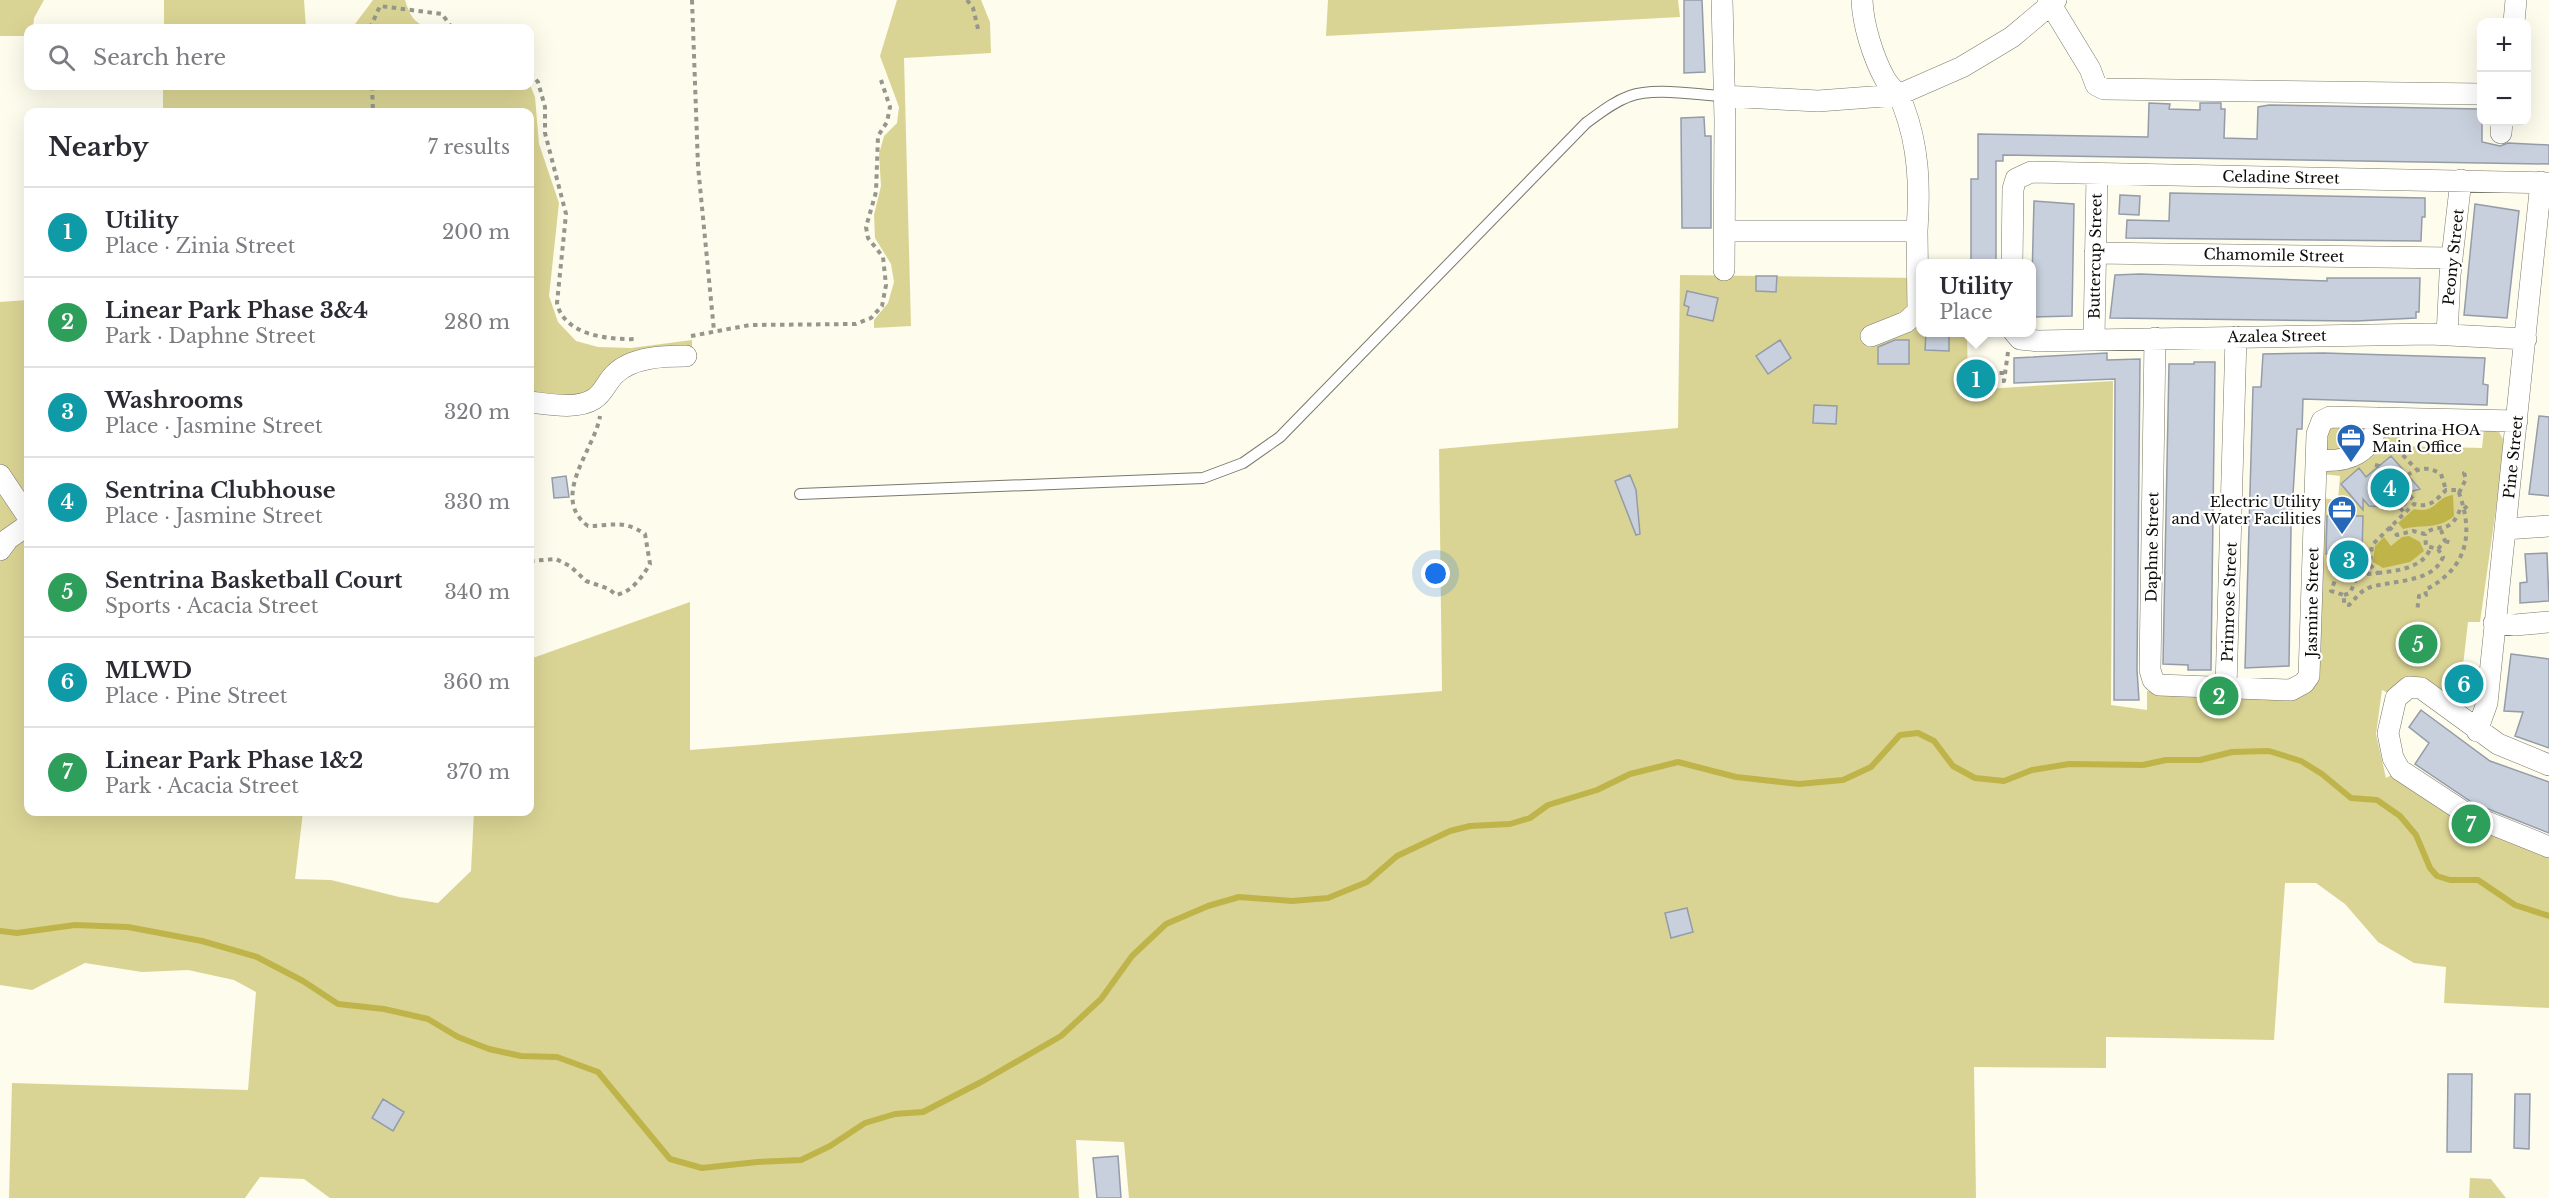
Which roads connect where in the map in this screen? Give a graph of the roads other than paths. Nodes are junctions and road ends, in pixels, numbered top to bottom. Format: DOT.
graph roads {
  1 [pos="1722,0"];
  2 [pos="1862,0"];
  3 [pos="2516,0"];
  4 [pos="2052,2"];
  5 [pos="2514,18"];
  6 [pos="2477,94"];
  7 [pos="1898,95"];
  8 [pos="1724,96"];
  9 [pos="2097,174"];
  10 [pos="2461,180"];
  11 [pos="2545,182"];
  12 [pos="1726,231"];
  13 [pos="1917,231"];
  14 [pos="2095,253"];
  15 [pos="2452,258"];
  16 [pos="1917,259"];
  17 [pos="2012,259"];
  18 [pos="1724,270"];
  19 [pos="2541,272"];
  20 [pos="1916,313"];
  21 [pos="2447,335"];
  22 [pos="1871,336"];
  23 [pos="2236,337"];
  24 [pos="2155,338"];
  25 [pos="2094,339"];
  26 [pos="2526,339"];
  27 [pos="2018,341"];
  28 [pos="686,346"];
  29 [pos="534,402"];
  30 [pos="2377,418"];
  31 [pos="2517,421"];
  32 [pos="2316,460"];
  33 [pos="0,476"];
  34 [pos="800,494"];
  35 [pos="24,511"];
  36 [pos="2549,526"];
  37 [pos="24,528"];
  38 [pos="2505,529"];
  39 [pos="0,548"];
  40 [pos="2549,622"];
  41 [pos="2494,623"];
  42 [pos="2226,688"];
  43 [pos="2477,731"];
  44 [pos="2549,765"];
  45 [pos="2549,847"];
  1 -- 8 [label="street"];
  2 -- 7 [label="street"];
  3 -- 5 [label="street"];
  4 -- 6 [label="street"];
  4 -- 7 [label="street"];
  7 -- 8 [label="street"];
  7 -- 13 [label="street"];
  8 -- 12 [label="street"];
  8 -- 34 [label="lane"];
  9 -- 10 [label="street, Celadine Street"];
  9 -- 14 [label="street, Buttercup Street"];
  9 -- 17 [label="street, Celadine Street"];
  10 -- 11 [label="street, Celadine Street"];
  10 -- 15 [label="street, Peony Street"];
  11 -- 19 [label="street, Pine Street"];
  12 -- 13 [label="street"];
  12 -- 18 [label="street"];
  13 -- 16 [label="street"];
  14 -- 15 [label="street, Chamomile Street"];
  14 -- 25 [label="street, Buttercup Street"];
  15 -- 21 [label="street, Peony Street"];
  19 -- 26 [label="street, Pine Street"];
  20 -- 22 [label="street"];
  21 -- 23 [label="street, Azalea Street"];
  21 -- 26 [label="street, Azalea Street"];
  23 -- 24 [label="street, Azalea Street"];
  23 -- 42 [label="street, Primrose Street"];
  24 -- 25 [label="street, Azalea Street"];
  24 -- 42 [label="street, Daphne Street"];
  25 -- 27 [label="street, Azalea Street"];
  26 -- 31 [label="street, Pine Street"];
  28 -- 29 [label="street"];
  30 -- 31 [label="street, Jasmine Street"];
  30 -- 32 [label="street"];
  30 -- 32 [label="street, Jasmine Street"];
  31 -- 38 [label="street, Pine Street"];
  32 -- 42 [label="street, Jasmine Street"];
  33 -- 35 [label="street"];
  36 -- 38 [label="street"];
  37 -- 39 [label="street"];
  38 -- 41 [label="street, Pine Street"];
  40 -- 41 [label="street"];
  41 -- 43 [label="street, Pine Street"];
  43 -- 44 [label="street"];
  43 -- 45 [label="street"];
}
